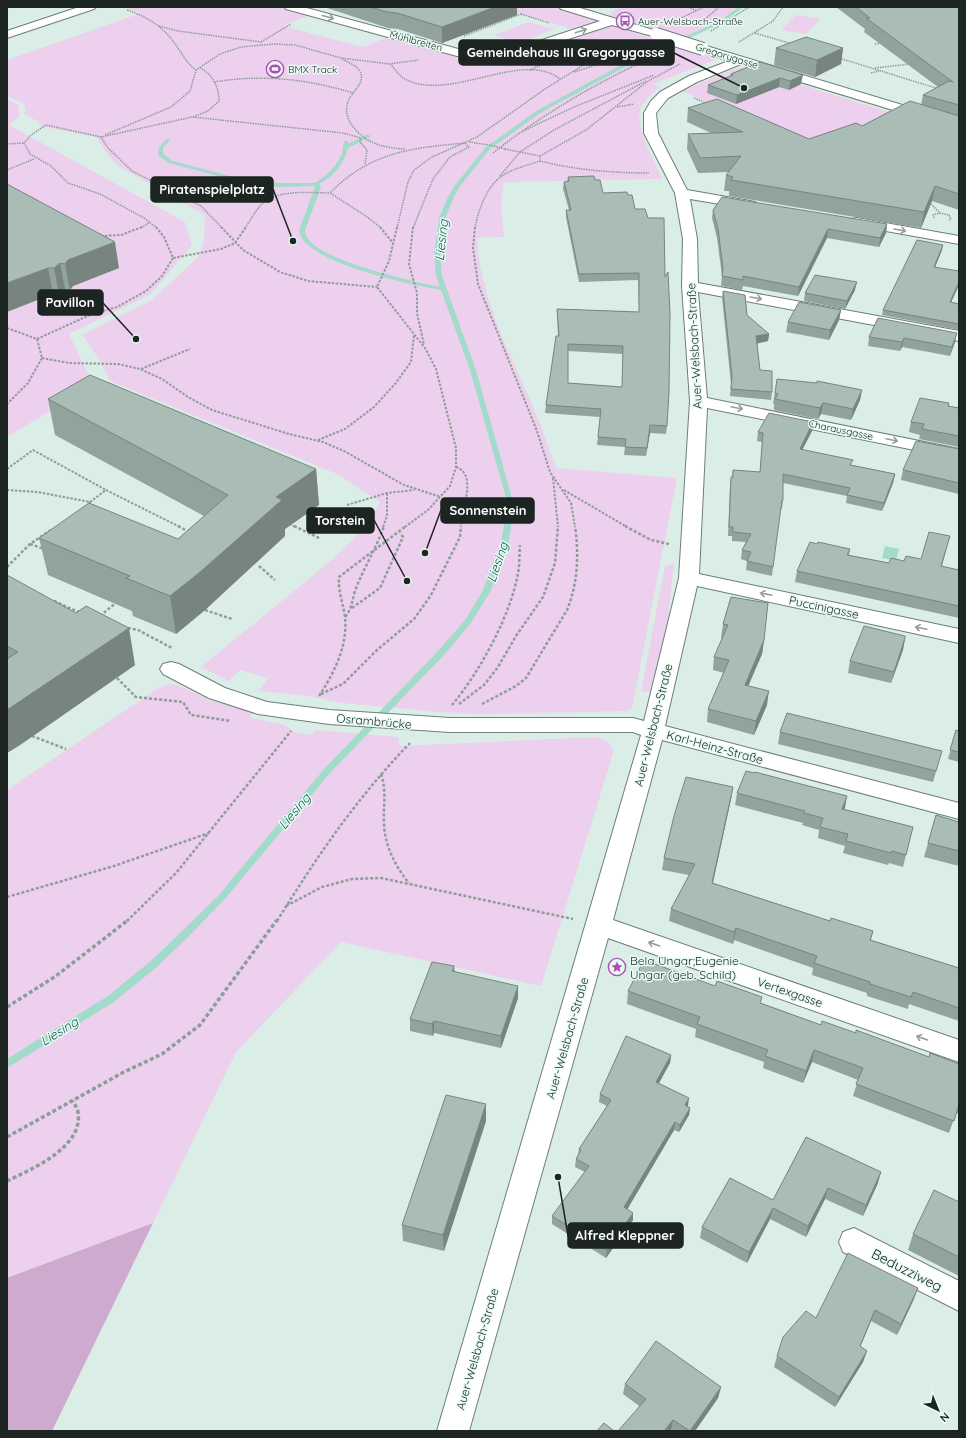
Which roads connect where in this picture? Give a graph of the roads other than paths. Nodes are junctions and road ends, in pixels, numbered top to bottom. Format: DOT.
graph roads {
  1 [pos="90,7"];
  2 [pos="290,7"];
  3 [pos="565,7"];
  4 [pos="608,7"];
  5 [pos="593,15"];
  6 [pos="612,21"];
  7 [pos="7,35"];
  8 [pos="741,60"];
  9 [pos="959,126"];
  10 [pos="682,193"];
  11 [pos="760,206"];
  12 [pos="845,221"];
  13 [pos="959,240"];
  14 [pos="690,286"];
  15 [pos="959,336"];
  16 [pos="699,401"];
  17 [pos="959,454"];
  18 [pos="689,578"];
  19 [pos="959,636"];
  20 [pos="173,660"];
  21 [pos="433,725"];
  22 [pos="653,731"];
  23 [pos="959,811"];
  24 [pos="599,925"];
  25 [pos="959,1051"];
  26 [pos="854,1242"];
  27 [pos="959,1297"];
  28 [pos="453,1431"];
  1 -- 7 [label="street"];
  2 -- 6 [label="street, Mühlbreiten, one-way"];
  3 -- 5 [label="street, Gregorygasse"];
  4 -- 5 [label="street"];
  5 -- 6 [label="street, Gregorygasse"];
  6 -- 8 [label="street, Gregorygasse, bridge"];
  8 -- 9 [label="street, Gregorygasse"];
  8 -- 10 [label="street, Auer-Welsbach-Straße"];
  10 -- 11 [label="street"];
  10 -- 14 [label="street, Auer-Welsbach-Straße"];
  12 -- 13 [label="street, one-way"];
  14 -- 15 [label="street, one-way"];
  14 -- 16 [label="street, Auer-Welsbach-Straße"];
  16 -- 17 [label="street, Charausgasse, one-way"];
  16 -- 18 [label="street, Auer-Welsbach-Straße"];
  19 -- 18 [label="street, Puccinigasse, one-way"];
  18 -- 22 [label="street, Auer-Welsbach-Straße"];
  20 -- 21 [label="street, Osrambrücke"];
  21 -- 22 [label="street, Karl-Heinz-Straße"];
  22 -- 23 [label="street, Karl-Heinz-Straße"];
  22 -- 24 [label="street, Auer-Welsbach-Straße"];
  25 -- 24 [label="street, Vertexgasse, one-way"];
  24 -- 28 [label="street, Auer-Welsbach-Straße"];
  26 -- 27 [label="street, Beduzziweg"];
}
